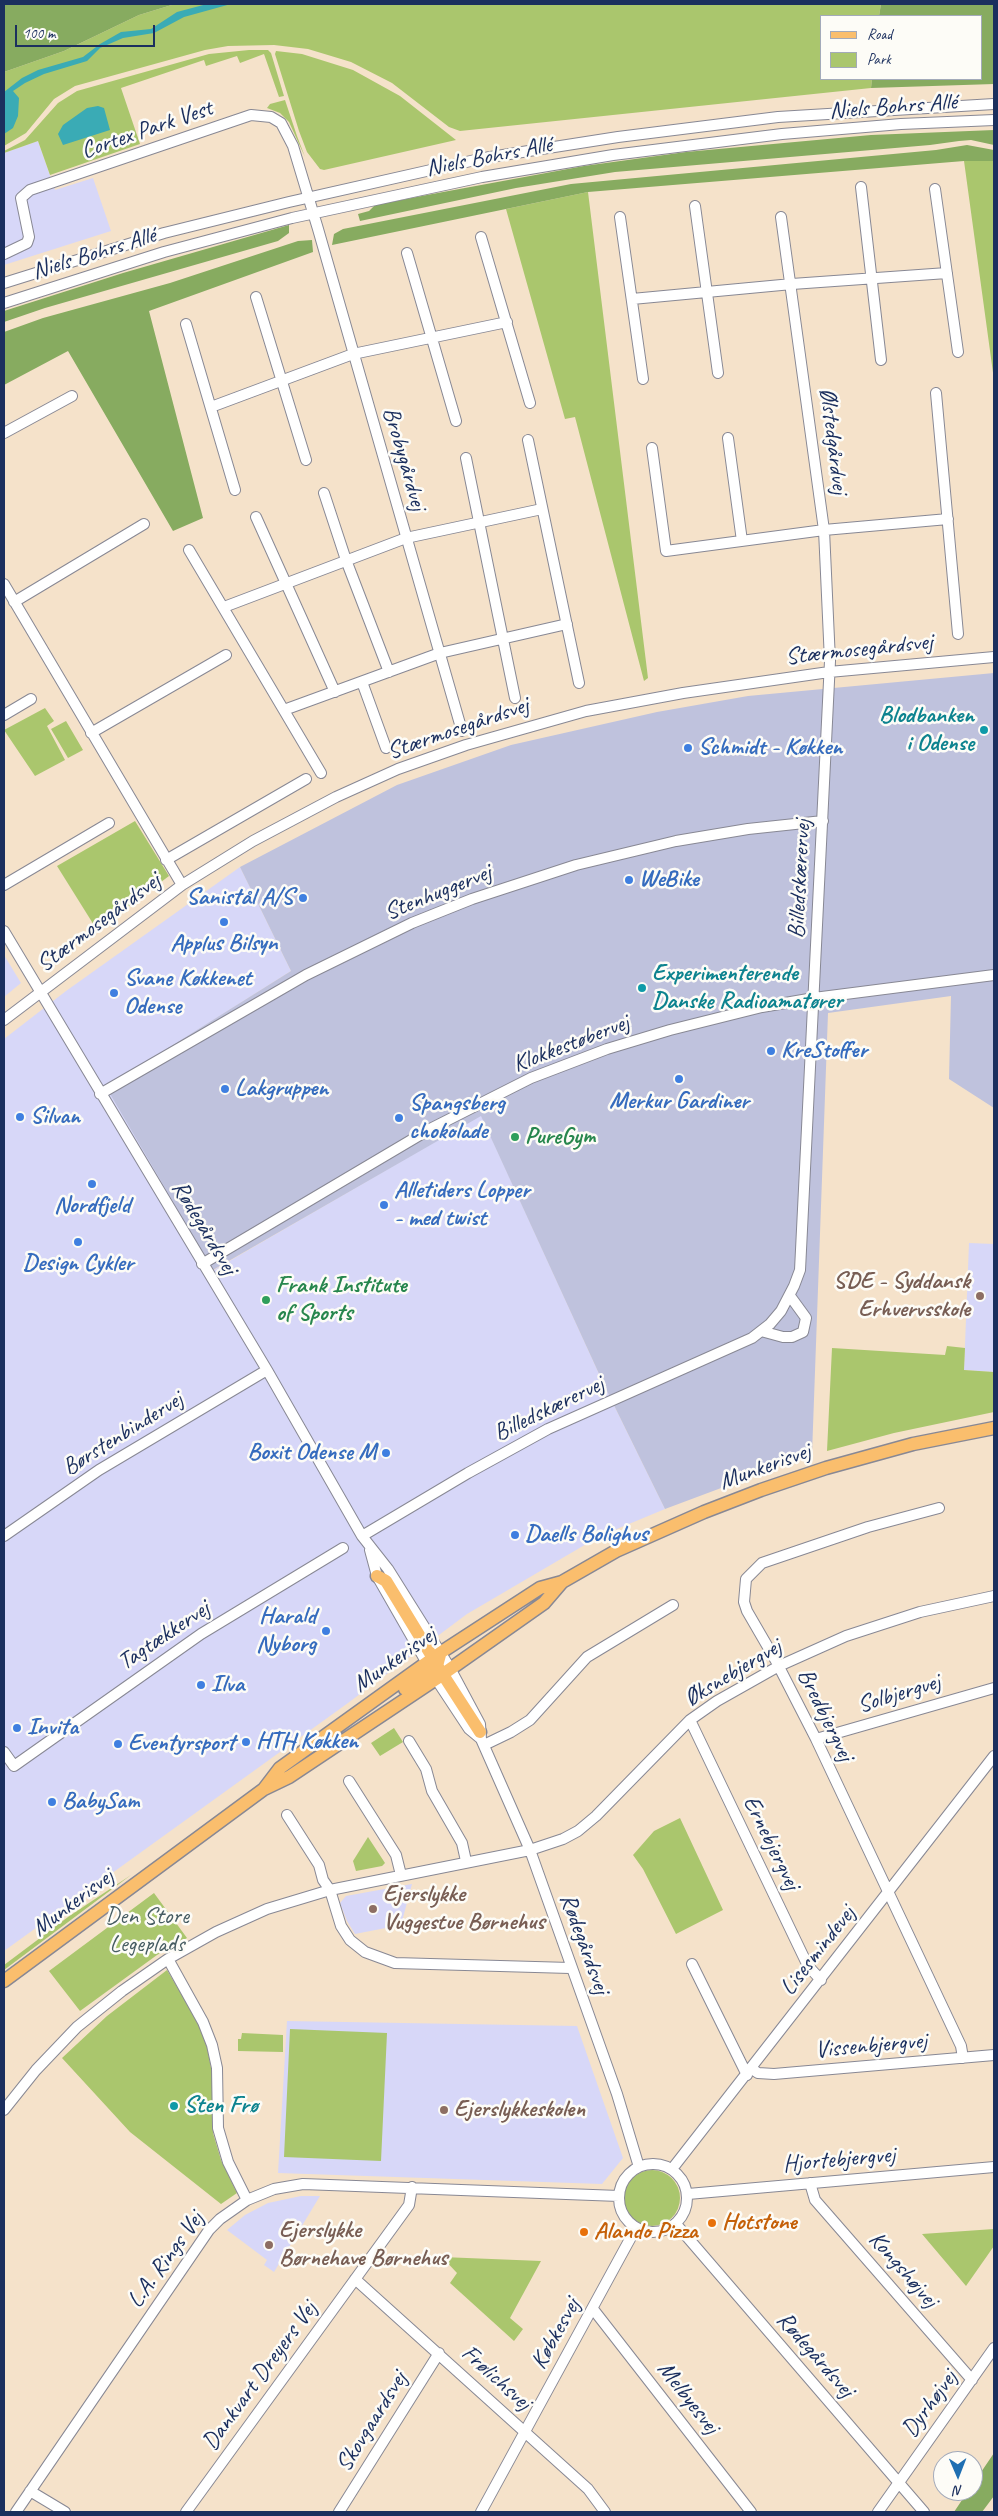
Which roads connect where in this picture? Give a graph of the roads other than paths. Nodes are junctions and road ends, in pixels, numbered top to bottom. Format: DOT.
graph roads {
  1 [pos="994,104"];
  2 [pos="994,120"];
  3 [pos="861,187"];
  4 [pos="935,189"];
  5 [pos="308,197"];
  6 [pos="695,206"];
  7 [pos="312,213"];
  8 [pos="620,217"];
  9 [pos="781,217"];
  10 [pos="481,237"];
  11 [pos="407,253"];
  12 [pos="4,254"];
  13 [pos="947,273"];
  14 [pos="871,278"];
  15 [pos="4,283"];
  16 [pos="792,284"];
  17 [pos="708,292"];
  18 [pos="256,297"];
  19 [pos="632,299"];
  20 [pos="4,303"];
  21 [pos="507,322"];
  22 [pos="186,324"];
  23 [pos="431,337"];
  24 [pos="958,352"];
  25 [pos="353,354"];
  26 [pos="881,360"];
  27 [pos="718,373"];
  28 [pos="644,379"];
  29 [pos="281,381"];
  30 [pos="936,393"];
  31 [pos="72,396"];
  32 [pos="530,403"];
  33 [pos="211,407"];
  34 [pos="456,421"];
  35 [pos="4,434"];
  36 [pos="728,438"];
  37 [pos="528,440"];
  38 [pos="652,448"];
  39 [pos="466,458"];
  40 [pos="306,460"];
  41 [pos="235,490"];
  42 [pos="324,493"];
  43 [pos="542,509"];
  44 [pos="256,517"];
  45 [pos="948,519"];
  46 [pos="479,522"];
  47 [pos="144,524"];
  48 [pos="824,530"];
  49 [pos="406,538"];
  50 [pos="742,541"];
  51 [pos="189,550"];
  52 [pos="346,560"];
  53 [pos="286,583"];
  54 [pos="4,584"];
  55 [pos="14,602"];
  56 [pos="224,607"];
  57 [pos="567,624"];
  58 [pos="958,634"];
  59 [pos="503,639"];
  60 [pos="440,653"];
  61 [pos="226,655"];
  62 [pos="994,657"];
  63 [pos="389,672"];
  64 [pos="829,672"];
  65 [pos="362,682"];
  66 [pos="580,683"];
  67 [pos="335,692"];
  68 [pos="515,698"];
  69 [pos="31,699"];
  70 [pos="284,710"];
  71 [pos="4,715"];
  72 [pos="462,731"];
  73 [pos="91,733"];
  74 [pos="386,748"];
  75 [pos="321,773"];
  76 [pos="306,779"];
  77 [pos="823,820"];
  78 [pos="109,823"];
  79 [pos="166,860"];
  80 [pos="4,885"];
  81 [pos="182,885"];
  82 [pos="4,930"];
  83 [pos="994,975"];
  84 [pos="41,992"];
  85 [pos="814,998"];
  86 [pos="4,1020"];
  87 [pos="100,1094"];
  88 [pos="202,1264"];
  89 [pos="790,1296"];
  90 [pos="761,1331"];
  91 [pos="267,1370"];
  92 [pos="994,1428"];
  93 [pos="939,1508"];
  94 [pos="4,1536"];
  95 [pos="362,1536"];
  96 [pos="369,1547"];
  97 [pos="343,1548"];
  98 [pos="377,1576"];
  99 [pos="562,1582"];
  100 [pos="994,1596"];
  101 [pos="673,1605"];
  102 [pos="438,1665"];
  103 [pos="779,1666"];
  104 [pos="994,1688"];
  105 [pos="690,1720"];
  106 [pos="482,1738"];
  107 [pos="816,1739"];
  108 [pos="409,1741"];
  109 [pos="4,1752"];
  110 [pos="994,1756"];
  111 [pos="349,1780"];
  112 [pos="264,1789"];
  113 [pos="287,1816"];
  114 [pos="530,1850"];
  115 [pos="466,1861"];
  116 [pos="401,1875"];
  117 [pos="330,1890"];
  118 [pos="888,1892"];
  119 [pos="168,1959"];
  120 [pos="692,1964"];
  121 [pos="570,1968"];
  122 [pos="820,1980"];
  123 [pos="4,1981"];
  124 [pos="994,2055"];
  125 [pos="963,2058"];
  126 [pos="749,2072"];
  127 [pos="4,2110"];
  128 [pos="640,2167"];
  129 [pos="994,2167"];
  130 [pos="672,2170"];
  131 [pos="810,2183"];
  132 [pos="412,2187"];
  133 [pos="688,2194"];
  134 [pos="619,2196"];
  135 [pos="248,2200"];
  136 [pos="676,2224"];
  137 [pos="636,2228"];
  138 [pos="355,2279"];
  139 [pos="593,2309"];
  140 [pos="994,2348"];
  141 [pos="439,2353"];
  142 [pos="972,2380"];
  143 [pos="525,2432"];
  144 [pos="898,2482"];
  145 [pos="30,2491"];
  146 [pos="16,2512"];
  147 [pos="65,2512"];
  148 [pos="186,2512"];
  149 [pos="339,2512"];
  150 [pos="481,2512"];
  151 [pos="605,2512"];
  152 [pos="751,2512"];
  153 [pos="878,2512"];
  154 [pos="924,2512"];
  1 -- 5 [label="street, Niels Bohrs Allé"];
  2 -- 7 [label="street, Niels Bohrs Allé"];
  3 -- 14 [label="street"];
  4 -- 13 [label="street"];
  5 -- 7 [label="street, Brobygårdvej"];
  5 -- 12 [label="street, Cortex Park Vest"];
  5 -- 15 [label="street, Niels Bohrs Allé"];
  6 -- 17 [label="street"];
  7 -- 20 [label="street, Niels Bohrs Allé"];
  7 -- 25 [label="street, Brobygårdvej"];
  8 -- 19 [label="street"];
  9 -- 16 [label="street, Ølstedgårdvej"];
  10 -- 21 [label="street"];
  11 -- 23 [label="street"];
  13 -- 14 [label="street"];
  13 -- 24 [label="street"];
  14 -- 16 [label="street"];
  14 -- 26 [label="street"];
  16 -- 17 [label="street"];
  16 -- 48 [label="street, Ølstedgårdvej"];
  17 -- 19 [label="street"];
  17 -- 27 [label="street"];
  18 -- 29 [label="street"];
  19 -- 28 [label="street"];
  21 -- 23 [label="street"];
  21 -- 32 [label="street"];
  22 -- 33 [label="street"];
  23 -- 25 [label="street"];
  23 -- 34 [label="street"];
  25 -- 29 [label="street"];
  25 -- 49 [label="street, Brobygårdvej"];
  29 -- 33 [label="street"];
  29 -- 40 [label="street"];
  30 -- 45 [label="street"];
  31 -- 35 [label="street"];
  33 -- 41 [label="street"];
  36 -- 50 [label="street"];
  37 -- 43 [label="street"];
  38 -- 50 [label="street"];
  39 -- 46 [label="street"];
  42 -- 52 [label="street"];
  43 -- 46 [label="street"];
  43 -- 57 [label="street"];
  44 -- 53 [label="street"];
  45 -- 48 [label="street"];
  45 -- 58 [label="street"];
  46 -- 49 [label="street"];
  46 -- 59 [label="street"];
  47 -- 55 [label="street"];
  48 -- 50 [label="street"];
  48 -- 64 [label="street, Ølstedgårdvej"];
  49 -- 52 [label="street"];
  49 -- 60 [label="street, Brobygårdvej"];
  51 -- 56 [label="street"];
  52 -- 53 [label="street"];
  52 -- 63 [label="street"];
  53 -- 56 [label="street"];
  53 -- 67 [label="street"];
  54 -- 55 [label="street"];
  55 -- 73 [label="street"];
  56 -- 70 [label="street"];
  57 -- 59 [label="street"];
  57 -- 66 [label="street"];
  59 -- 60 [label="street"];
  59 -- 68 [label="street"];
  60 -- 63 [label="street"];
  60 -- 72 [label="street, Brobygårdvej"];
  61 -- 73 [label="street"];
  62 -- 64 [label="street, Stærmosegårdsvej"];
  63 -- 65 [label="street"];
  64 -- 77 [label="street, Billedskærervej"];
  64 -- 81 [label="street, Stærmosegårdsvej"];
  65 -- 67 [label="street"];
  65 -- 74 [label="street"];
  67 -- 70 [label="street"];
  69 -- 71 [label="street"];
  70 -- 75 [label="street"];
  73 -- 79 [label="street"];
  76 -- 79 [label="street"];
  77 -- 85 [label="street, Billedskærervej"];
  77 -- 87 [label="street, Stenhuggervej"];
  78 -- 80 [label="street"];
  79 -- 81 [label="street"];
  81 -- 84 [label="street, Stærmosegårdsvej"];
  82 -- 84 [label="street, Rødegårdsvej"];
  83 -- 85 [label="street, Klokkestøbervej"];
  84 -- 86 [label="street, Stærmosegårdsvej"];
  84 -- 87 [label="street, Rødegårdsvej"];
  85 -- 88 [label="street, Klokkestøbervej"];
  85 -- 89 [label="street, Billedskærervej"];
  87 -- 88 [label="street, Rødegårdsvej"];
  88 -- 91 [label="street, Rødegårdsvej"];
  89 -- 90 [label="street, Billedskærervej"];
  89 -- 90 [label="street"];
  90 -- 95 [label="street, Billedskærervej"];
  91 -- 94 [label="street, Børstenbindervej"];
  91 -- 95 [label="street, Rødegårdsvej"];
  92 -- 99 [label="main road, Munkerisvej"];
  93 -- 103 [label="street, Bredbjergvej"];
  95 -- 96 [label="street, Rødegårdsvej"];
  96 -- 98 [label="street, Rødegårdsvej"];
  96 -- 102 [label="street, Rødegårdsvej"];
  97 -- 109 [label="street, Tagtækkervej"];
  98 -- 102 [label="main road"];
  99 -- 102 [label="main road, Munkerisvej"];
  99 -- 102 [label="main road, Munkerisvej"];
  100 -- 103 [label="street, Øksnebjergvej"];
  101 -- 106 [label="street"];
  102 -- 106 [label="main road"];
  102 -- 112 [label="main road, Munkerisvej"];
  102 -- 112 [label="main road, Munkerisvej"];
  103 -- 105 [label="street, Øksnebjergvej"];
  103 -- 107 [label="street, Bredbjergvej"];
  104 -- 107 [label="street, Solbjergvej"];
  105 -- 114 [label="street, Øksnebjergvej"];
  105 -- 122 [label="street, Ernebjergvej"];
  106 -- 114 [label="street, Rødegårdsvej"];
  107 -- 118 [label="street, Bredbjergvej"];
  108 -- 115 [label="street"];
  110 -- 118 [label="street, Lisesmindevej"];
  111 -- 116 [label="street"];
  112 -- 123 [label="main road, Munkerisvej"];
  113 -- 117 [label="street"];
  114 -- 115 [label="street, Øksnebjergvej"];
  114 -- 121 [label="street, Rødegårdsvej"];
  115 -- 116 [label="street, Øksnebjergvej"];
  116 -- 117 [label="street, Øksnebjergvej"];
  117 -- 119 [label="street, Øksnebjergvej"];
  117 -- 121 [label="street"];
  118 -- 122 [label="street, Lisesmindevej"];
  118 -- 125 [label="street, Bredbjergvej"];
  119 -- 127 [label="street, Øksnebjergvej"];
  119 -- 135 [label="street"];
  120 -- 126 [label="street"];
  121 -- 128 [label="street, Rødegårdsvej"];
  122 -- 126 [label="street, Lisesmindevej"];
  124 -- 125 [label="street, Vissenbjergvej"];
  125 -- 126 [label="street, Vissenbjergvej"];
  126 -- 130 [label="street, Lisesmindevej"];
  128 -- 130 [label="street"];
  128 -- 134 [label="street"];
  129 -- 131 [label="street, Hjortebjergvej"];
  130 -- 133 [label="street"];
  131 -- 133 [label="street, Hjortebjergvej"];
  131 -- 142 [label="street, Kongshøjvej"];
  132 -- 134 [label="street, L.A. Rings Vej"];
  132 -- 135 [label="street, L.A. Rings Vej"];
  132 -- 138 [label="street, Dankvart Dreyers Vej"];
  133 -- 136 [label="street"];
  134 -- 137 [label="street"];
  135 -- 145 [label="street, L.A. Rings Vej"];
  136 -- 137 [label="street"];
  136 -- 144 [label="street, Rødegårdsvej"];
  137 -- 139 [label="street, Købkesvej"];
  138 -- 141 [label="street, Frølichsvej"];
  138 -- 148 [label="street, Dankvart Dreyers Vej"];
  139 -- 143 [label="street, Købkesvej"];
  139 -- 152 [label="street, Melbyesvej"];
  140 -- 142 [label="street, Dyrhøjvej"];
  141 -- 143 [label="street, Frølichsvej"];
  141 -- 149 [label="street, Skovgaardsvej"];
  142 -- 144 [label="street, Dyrhøjvej"];
  143 -- 150 [label="street, Købkesvej"];
  143 -- 151 [label="street, Frølichsvej"];
  144 -- 153 [label="street, Dyrhøjvej"];
  144 -- 154 [label="street, Rødegårdsvej"];
  145 -- 146 [label="street, L.A. Rings Vej"];
  145 -- 147 [label="street"];
}
